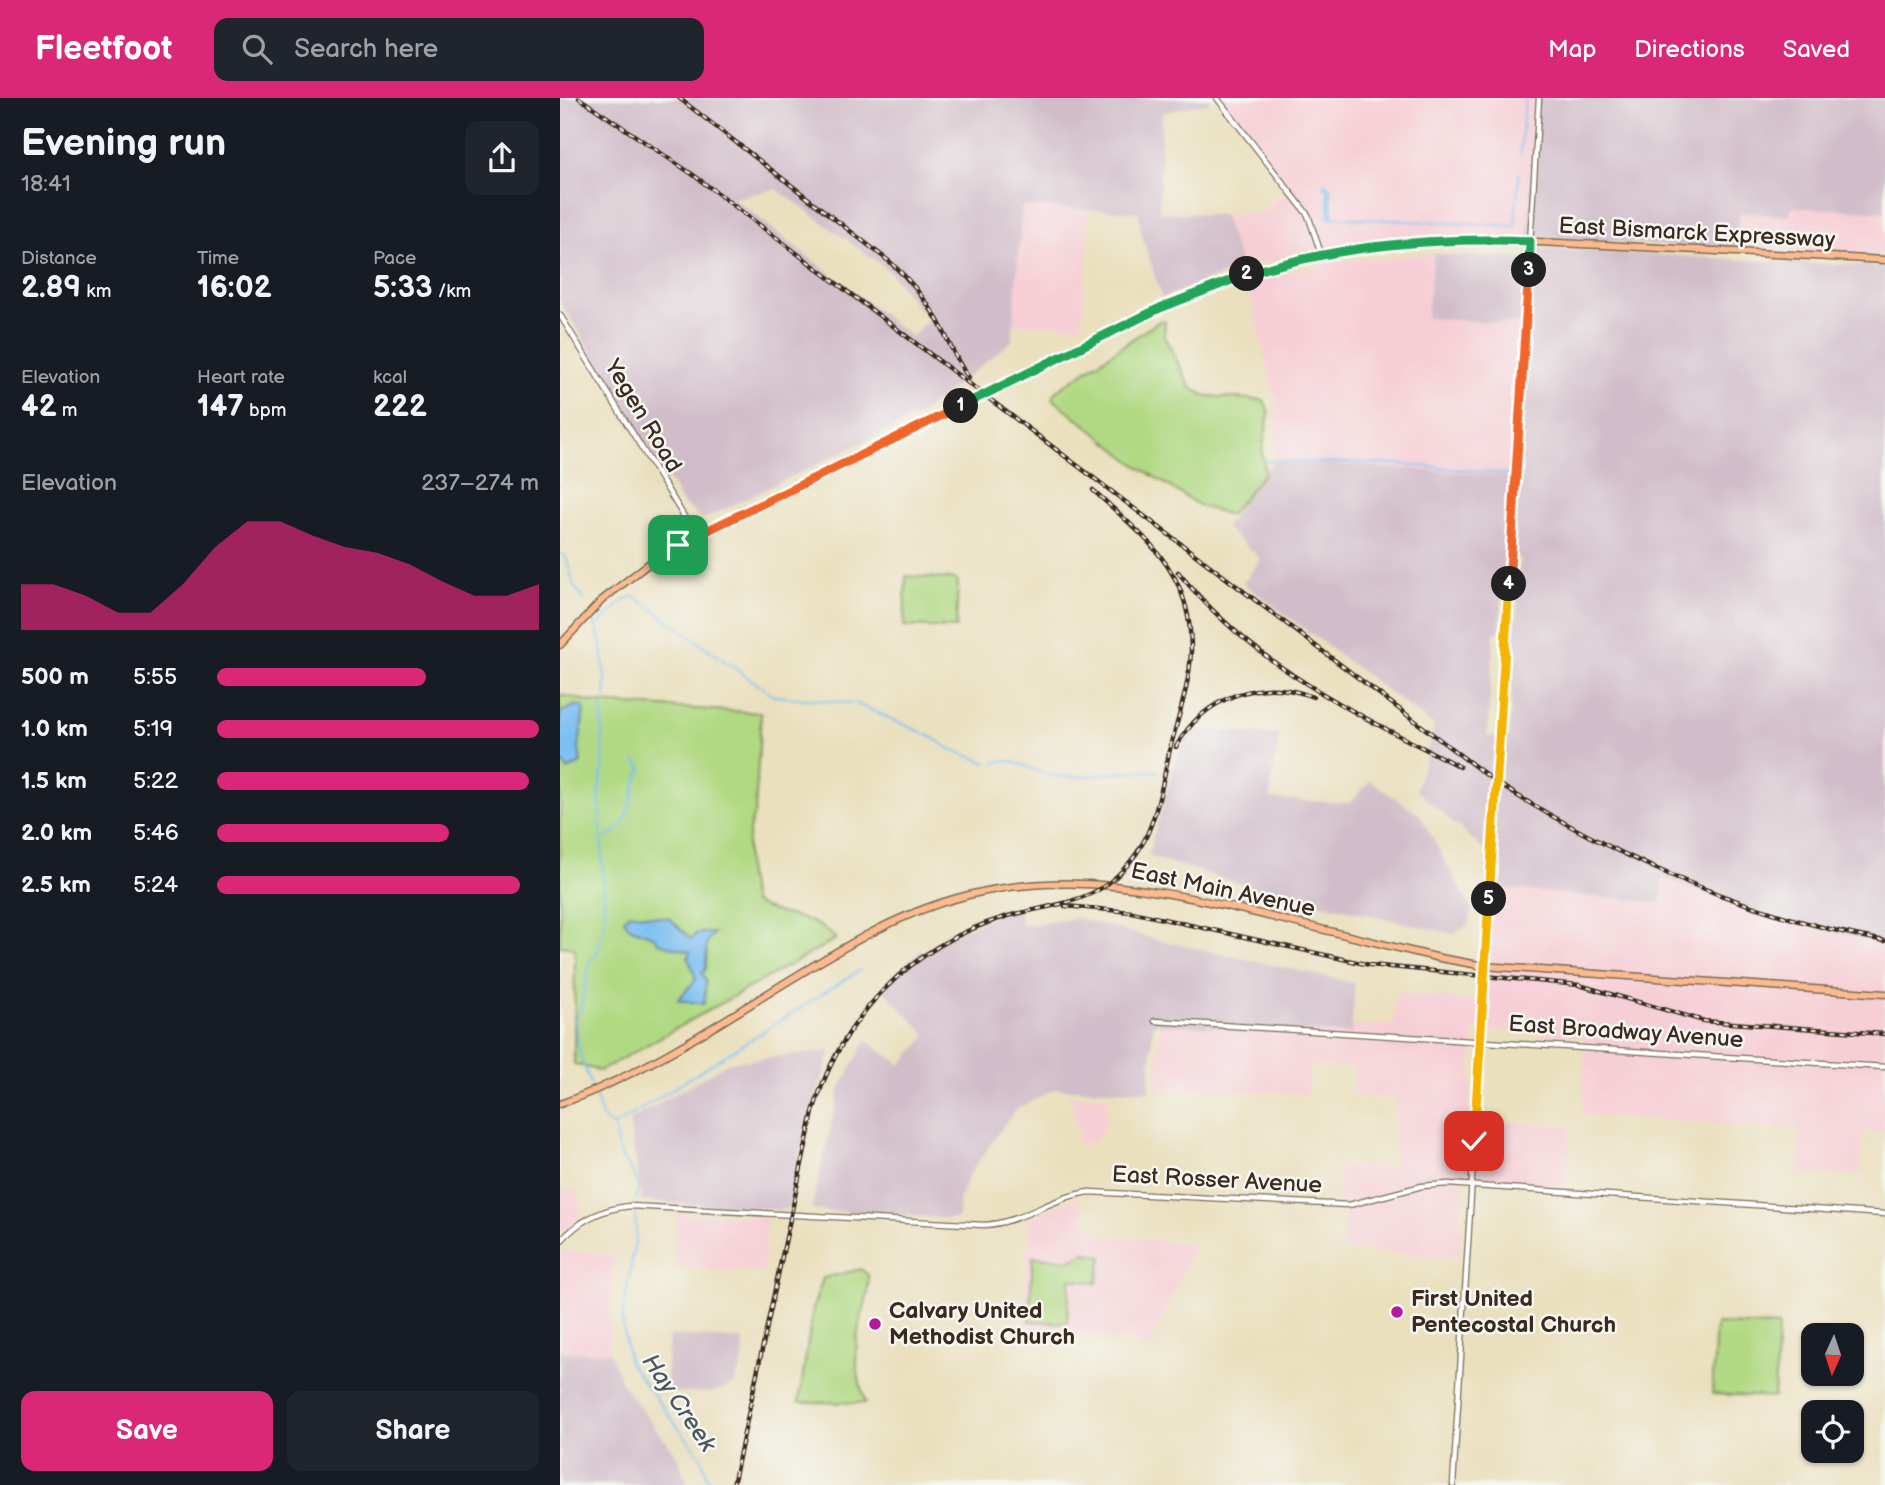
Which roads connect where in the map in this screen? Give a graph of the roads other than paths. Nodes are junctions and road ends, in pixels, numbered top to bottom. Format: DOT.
graph roads {
  1 [pos="1217,98"];
  2 [pos="1539,98"];
  3 [pos="1530,241"];
  4 [pos="1321,254"];
  5 [pos="1885,260"];
  6 [pos="560,314"];
  7 [pos="695,536"];
  8 [pos="560,645"];
  9 [pos="1484,965"];
  10 [pos="1885,994"];
  11 [pos="1155,1021"];
  12 [pos="1480,1039"];
  13 [pos="1885,1067"];
  14 [pos="560,1104"];
  15 [pos="1471,1184"];
  16 [pos="1885,1214"];
  17 [pos="560,1242"];
  18 [pos="1453,1485"];
  1 -- 4 [label="street"];
  2 -- 3 [label="street"];
  3 -- 4 [label="main road, East Bismarck Expressway"];
  3 -- 5 [label="main road, East Bismarck Expressway"];
  3 -- 9 [label="street"];
  4 -- 7 [label="main road, East Bismarck Expressway, bridge"];
  6 -- 7 [label="street, Yegen Road"];
  7 -- 8 [label="main road, East Bismarck Expressway"];
  9 -- 10 [label="main road, East Main Avenue"];
  9 -- 12 [label="street"];
  9 -- 14 [label="main road, East Main Avenue"];
  11 -- 12 [label="street, East Broadway Avenue"];
  12 -- 13 [label="street, East Broadway Avenue"];
  12 -- 15 [label="street"];
  15 -- 16 [label="street, East Rosser Avenue"];
  15 -- 17 [label="street, East Rosser Avenue"];
  15 -- 18 [label="street"];
}
